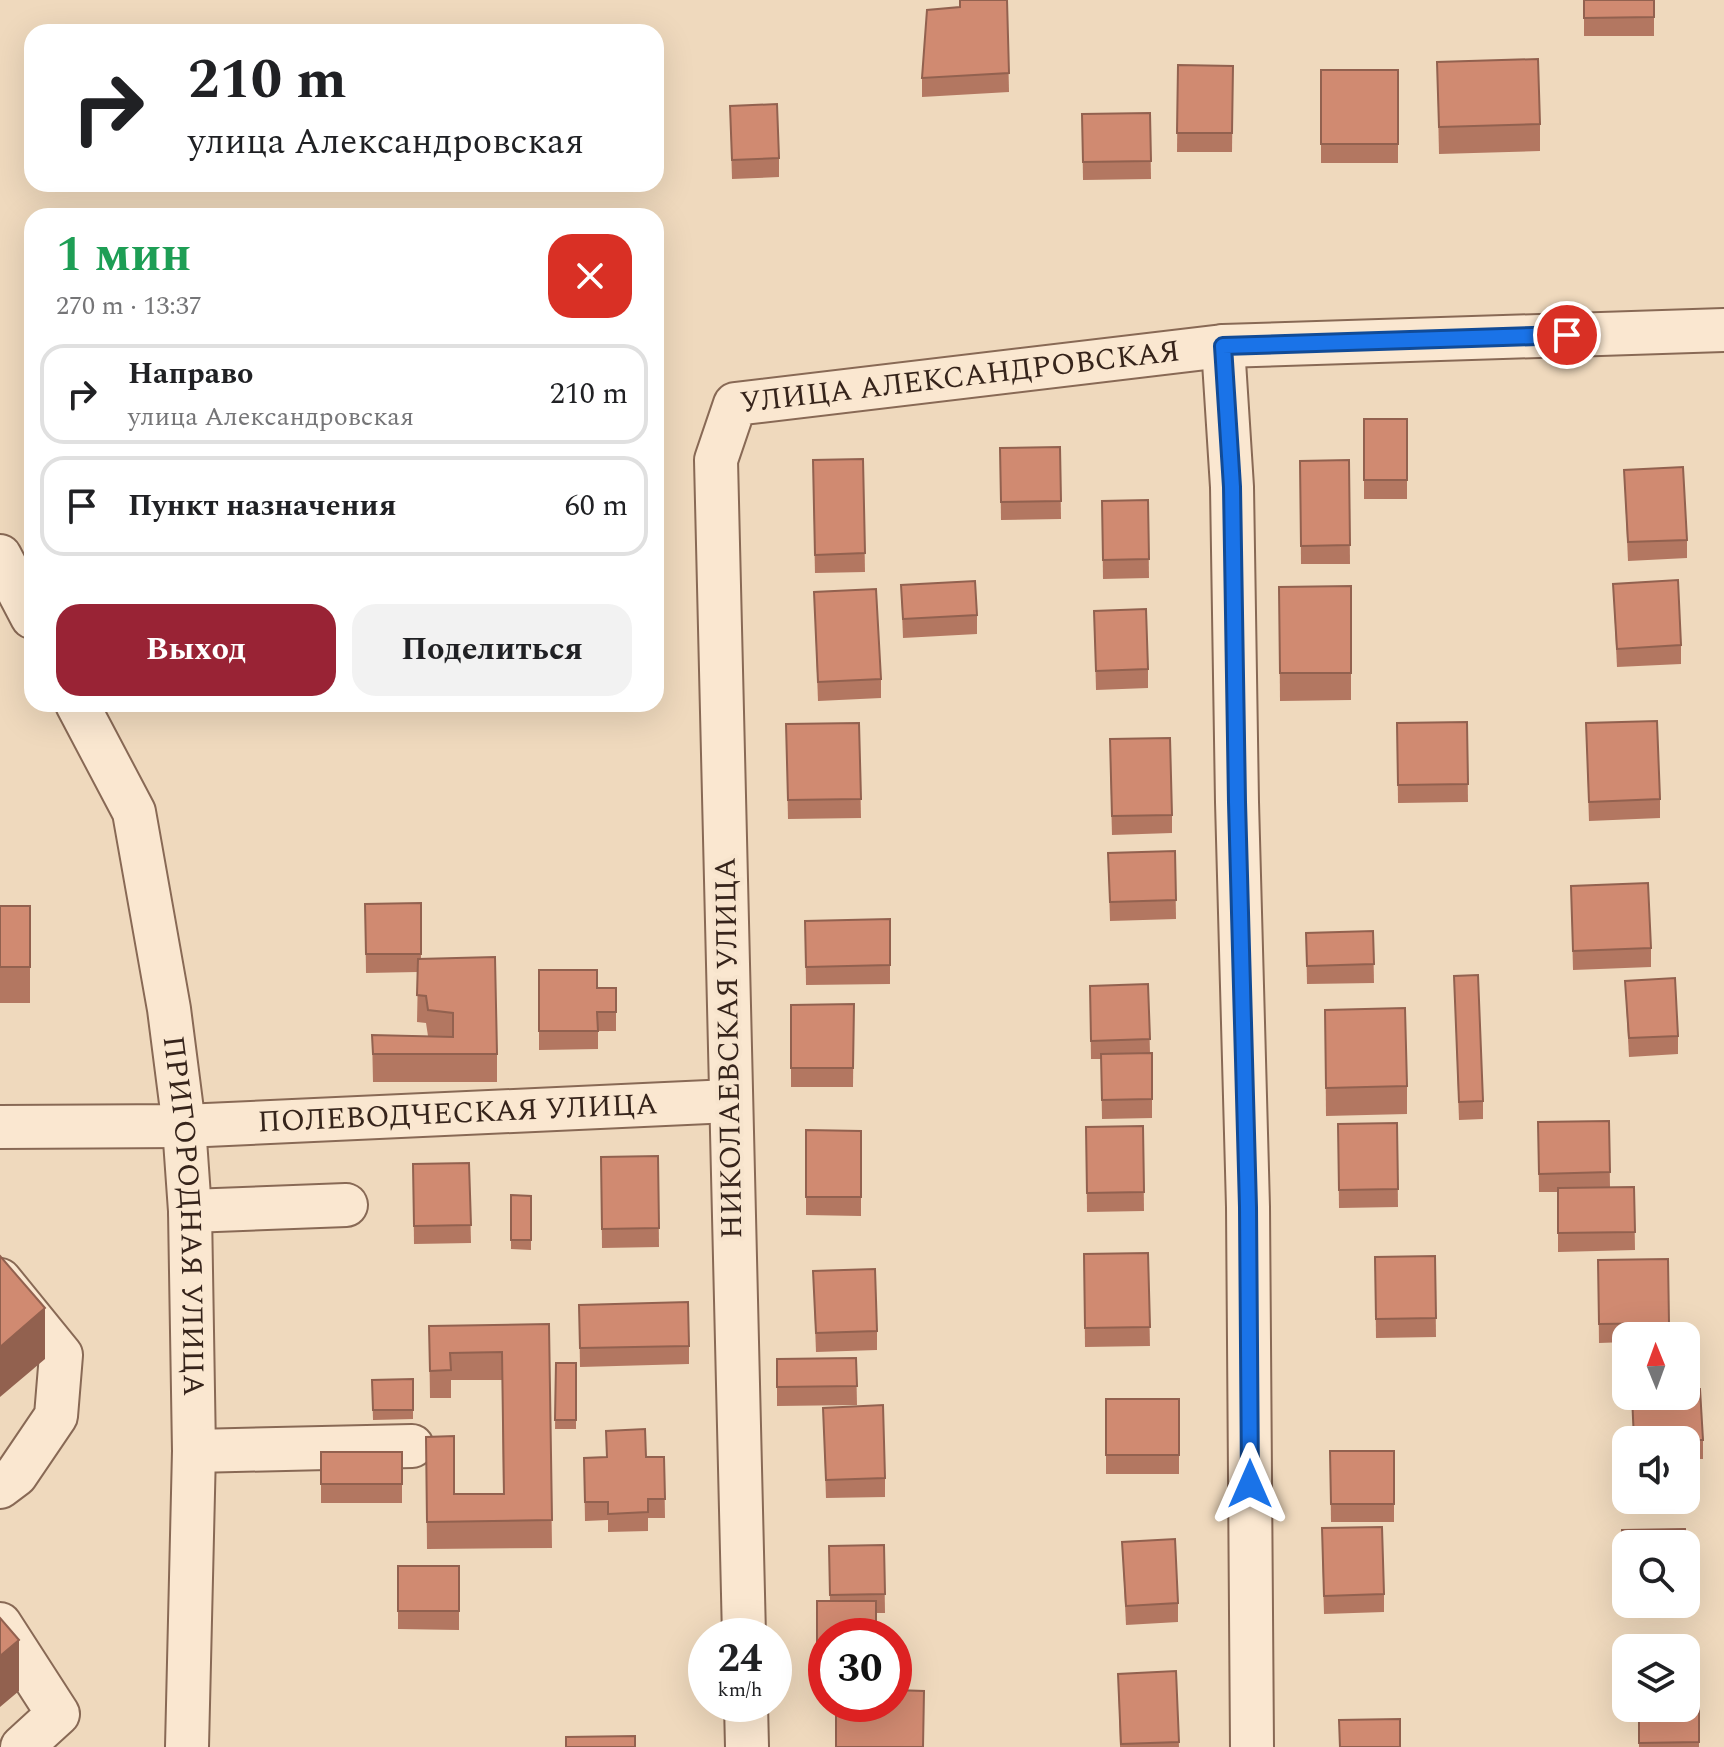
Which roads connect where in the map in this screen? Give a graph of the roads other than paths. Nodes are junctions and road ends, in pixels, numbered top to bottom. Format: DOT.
graph roads {
  1 [pos="1724,330"];
  2 [pos="1223,346"];
  3 [pos="716,460"];
  4 [pos="12,557"];
  5 [pos="24,593"];
  6 [pos="81,712"];
  7 [pos="730,1101"];
  8 [pos="184,1126"];
  9 [pos="0,1127"];
  10 [pos="346,1205"];
  11 [pos="190,1211"];
  12 [pos="0,1280"];
  13 [pos="412,1446"];
  14 [pos="194,1451"];
  15 [pos="8,1481"];
  16 [pos="0,1524"];
  17 [pos="744,1618"];
  18 [pos="0,1624"];
  19 [pos="746,1722"];
  20 [pos="54,1730"];
  21 [pos="22,1747"];
  22 [pos="187,1747"];
  23 [pos="747,1747"];
  24 [pos="1252,1747"];
  1 -- 2 [label="street, УЛИЦА АЛЕКСАНДРОВСКАЯ"];
  2 -- 3 [label="street, УЛИЦА АЛЕКСАНДРОВСКАЯ"];
  2 -- 24 [label="street"];
  3 -- 7 [label="street, НИКОЛАЕВСКАЯ УЛИЦА"];
  4 -- 5 [label="street"];
  6 -- 8 [label="street, ПРИГОРОДНАЯ УЛИЦА"];
  7 -- 8 [label="street, ПОЛЕВОДЧЕСКАЯ УЛИЦА"];
  7 -- 17 [label="street, НИКОЛАЕВСКАЯ УЛИЦА"];
  8 -- 9 [label="street, ПОЛЕВОДЧЕСКАЯ УЛИЦА"];
  8 -- 11 [label="street, ПРИГОРОДНАЯ УЛИЦА"];
  10 -- 11 [label="street"];
  11 -- 14 [label="street, ПРИГОРОДНАЯ УЛИЦА"];
  12 -- 15 [label="street"];
  13 -- 14 [label="street"];
  14 -- 22 [label="street, ПРИГОРОДНАЯ УЛИЦА"];
  15 -- 16 [label="street"];
  18 -- 20 [label="street"];
  19 -- 23 [label="street"];
  20 -- 21 [label="street"];
}
